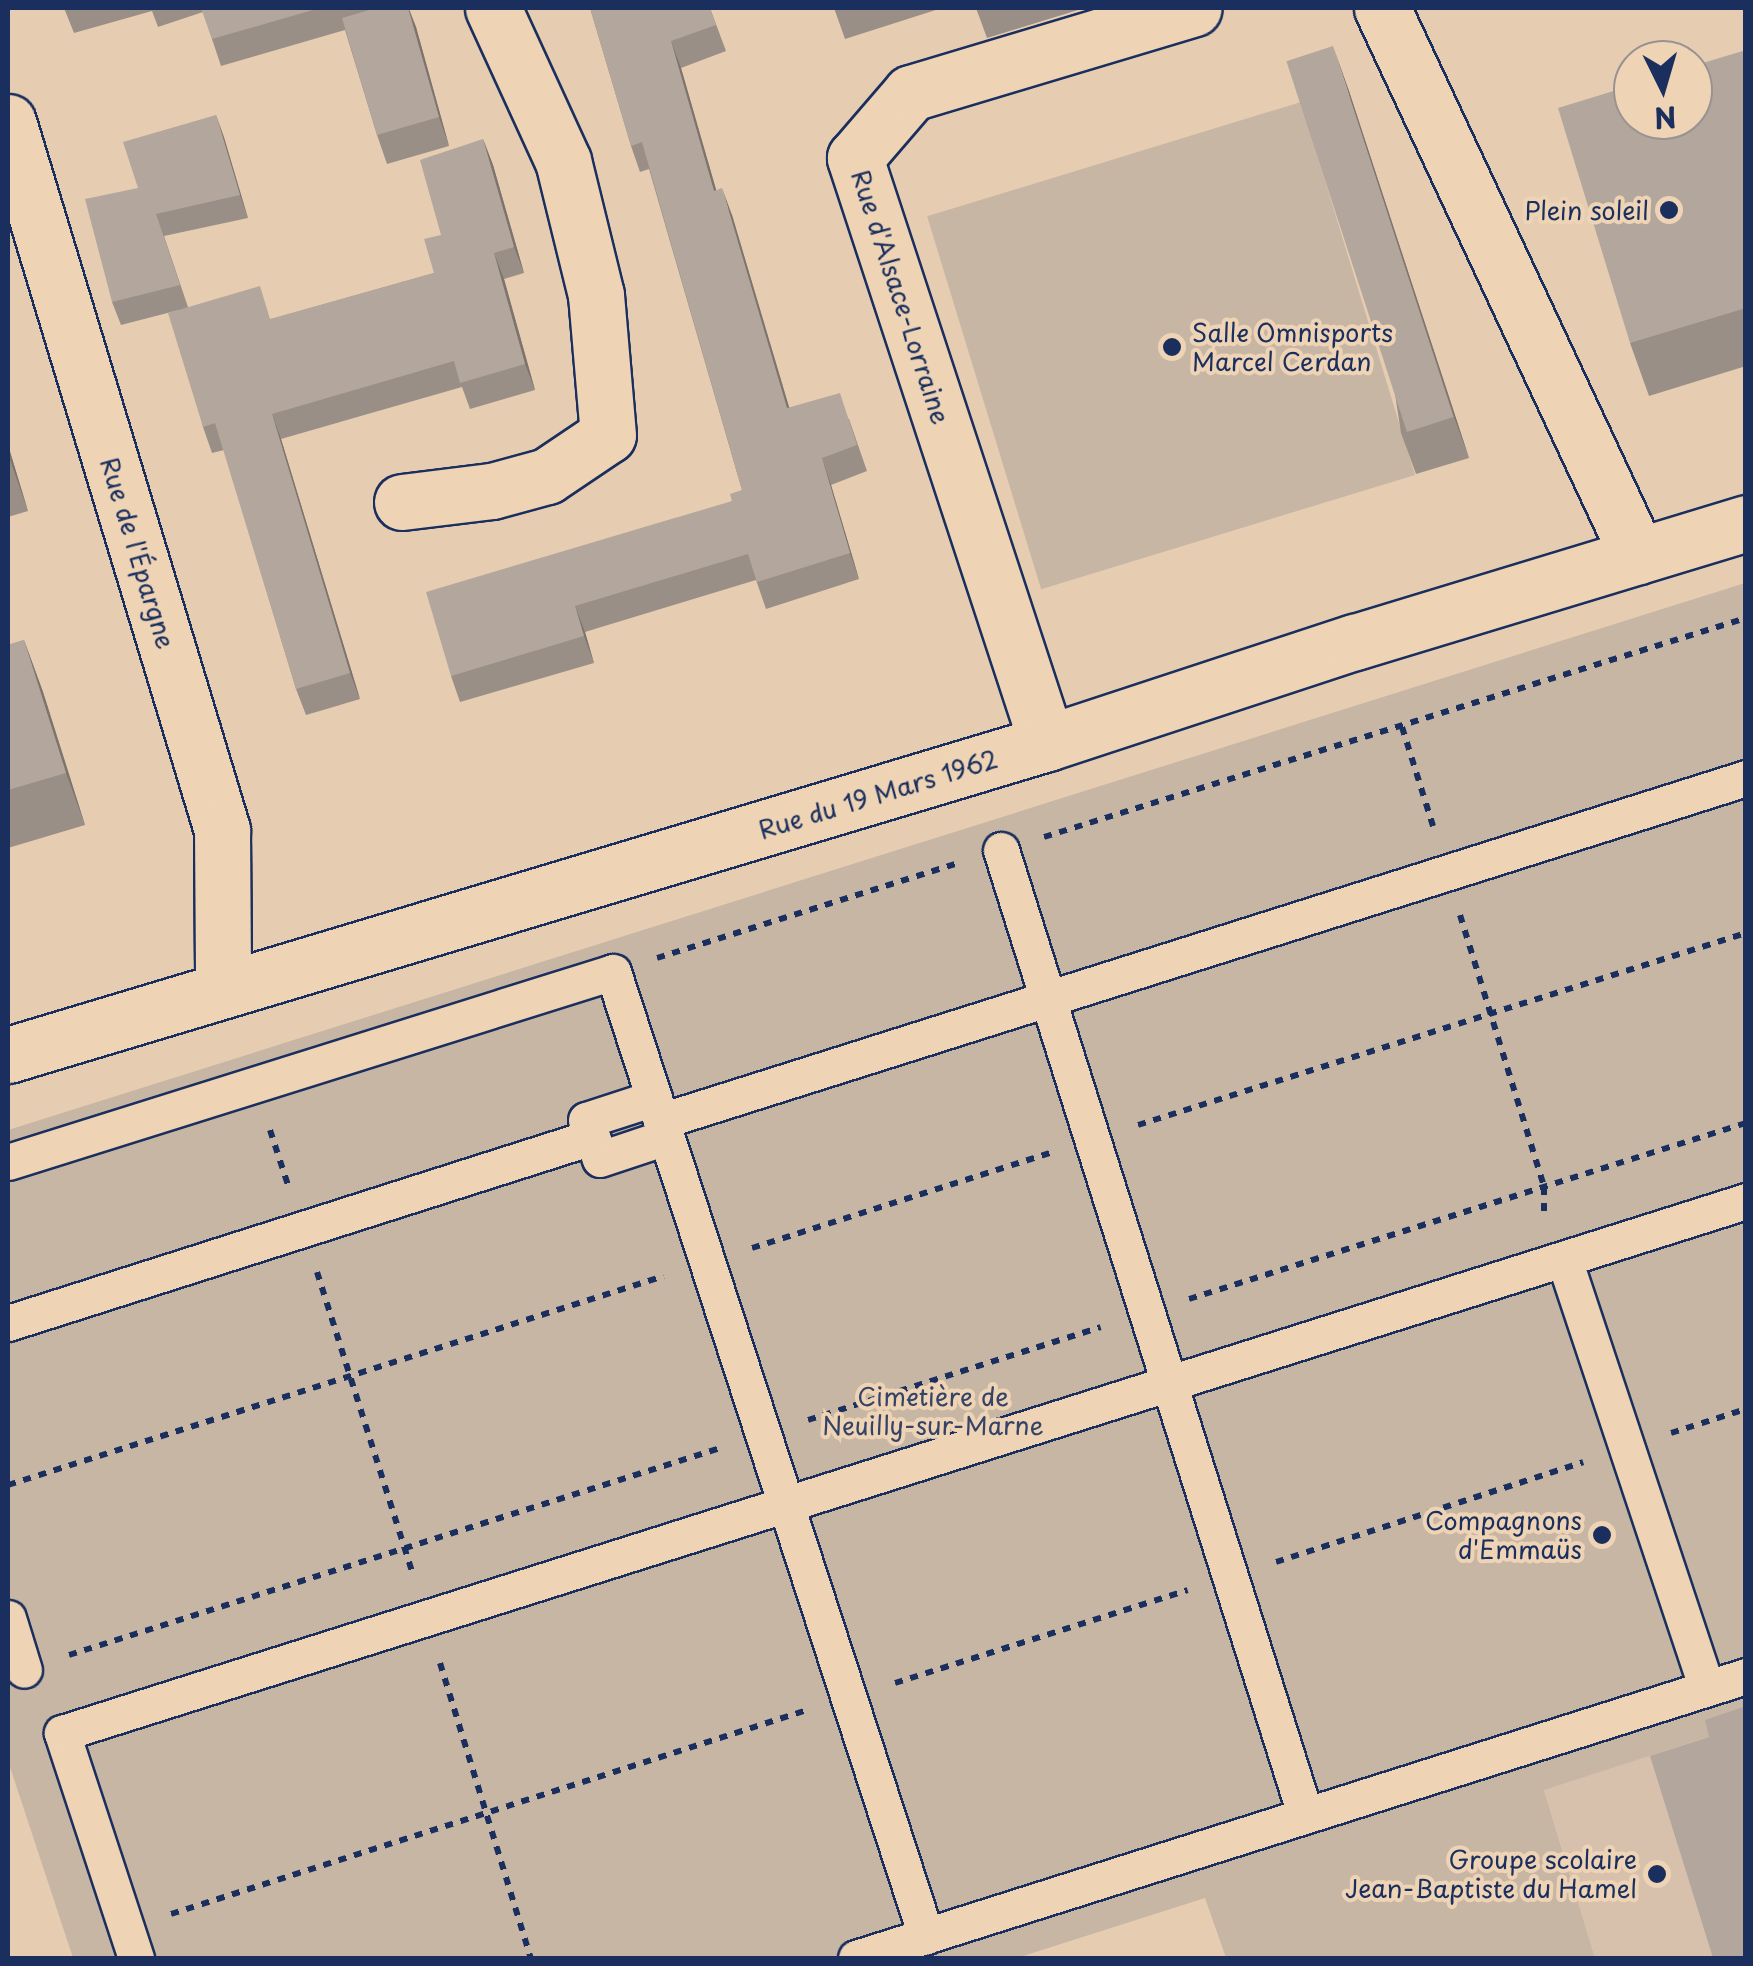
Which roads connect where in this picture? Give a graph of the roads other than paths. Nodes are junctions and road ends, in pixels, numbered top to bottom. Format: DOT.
graph roads {
  1 [pos="494,8"];
  2 [pos="1194,8"];
  3 [pos="1382,8"];
  4 [pos="8,122"];
  5 [pos="402,502"];
  6 [pos="1746,523"];
  7 [pos="1638,556"];
  8 [pos="1048,743"];
  9 [pos="1746,778"];
  10 [pos="1001,850"];
  11 [pos="222,990"];
  12 [pos="1048,998"];
  13 [pos="8,1055"];
  14 [pos="660,1118"];
  15 [pos="8,1162"];
  16 [pos="1746,1200"];
  17 [pos="1564,1259"];
  18 [pos="8,1323"];
  19 [pos="1170,1385"];
  20 [pos="786,1503"];
  21 [pos="8,1618"];
  22 [pos="24,1670"];
  23 [pos="1746,1676"];
  24 [pos="1707,1688"];
  25 [pos="1305,1814"];
  26 [pos="926,1936"];
  27 [pos="132,1943"];
  28 [pos="856,1958"];
  1 -- 5 [label="street"];
  2 -- 8 [label="street, Rue d'Alsace-Lorraine"];
  3 -- 7 [label="street"];
  4 -- 11 [label="street, Rue de l'Épargne"];
  6 -- 7 [label="street, Rue du 19 Mars 1962"];
  7 -- 8 [label="street, Rue du 19 Mars 1962"];
  8 -- 11 [label="street, Rue du 19 Mars 1962"];
  9 -- 12 [label="lane"];
  10 -- 12 [label="lane"];
  11 -- 13 [label="street, Rue du 19 Mars 1962"];
  12 -- 14 [label="lane"];
  12 -- 19 [label="lane"];
  14 -- 15 [label="lane"];
  14 -- 18 [label="lane"];
  14 -- 20 [label="lane"];
  16 -- 17 [label="lane"];
  17 -- 19 [label="lane"];
  17 -- 24 [label="lane"];
  19 -- 20 [label="lane"];
  19 -- 25 [label="lane"];
  20 -- 26 [label="lane"];
  20 -- 27 [label="lane"];
  21 -- 22 [label="lane"];
  23 -- 24 [label="lane"];
  24 -- 25 [label="lane"];
  25 -- 26 [label="lane"];
  26 -- 28 [label="lane"];
}
